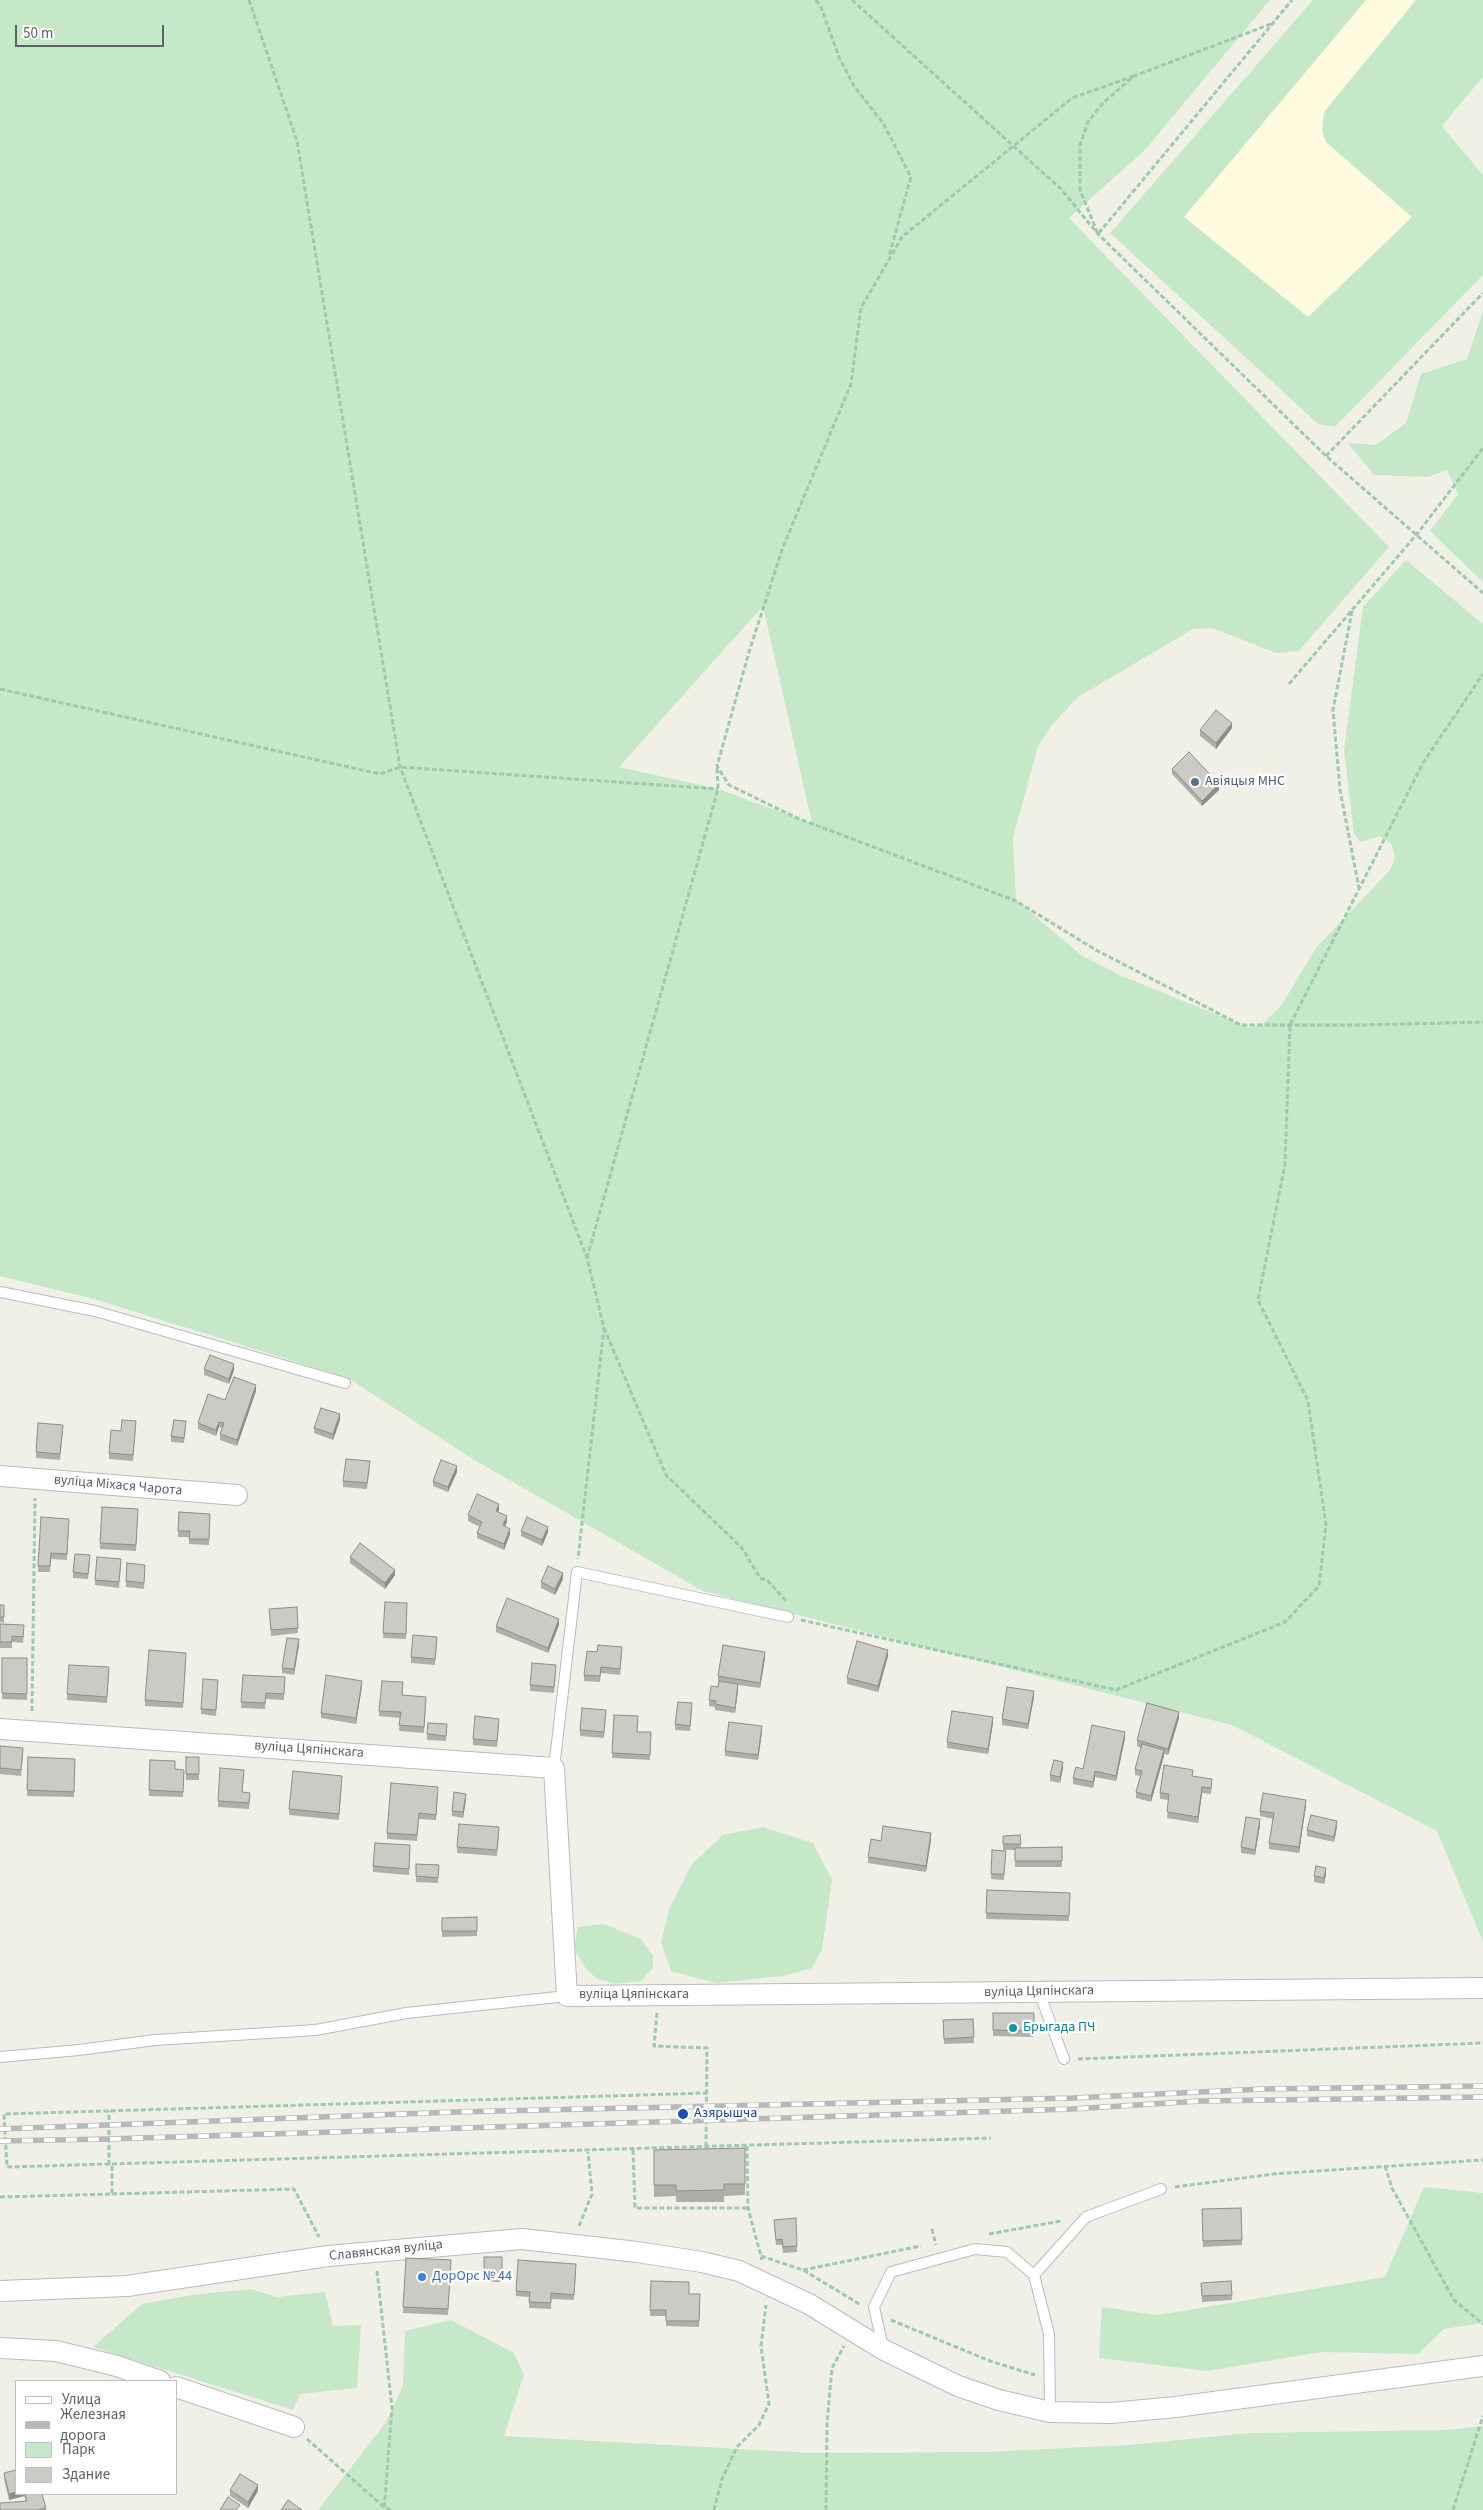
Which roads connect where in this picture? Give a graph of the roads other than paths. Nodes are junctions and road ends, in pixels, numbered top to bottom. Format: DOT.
graph roads {
  1 [pos="0,1292"];
  2 [pos="345,1383"];
  3 [pos="0,1476"];
  4 [pos="236,1496"];
  5 [pos="788,1617"];
  6 [pos="0,1729"];
  7 [pos="554,1768"];
  8 [pos="1483,1988"];
  9 [pos="1039,1992"];
  10 [pos="568,1996"];
  11 [pos="0,2057"];
  12 [pos="1064,2059"];
  13 [pos="1161,2189"];
  14 [pos="1034,2275"];
  15 [pos="0,2292"];
  16 [pos="0,2348"];
  17 [pos="884,2350"];
  18 [pos="1483,2366"];
  19 [pos="157,2380"];
  20 [pos="178,2388"];
  21 [pos="1050,2412"];
  22 [pos="294,2427"];
  1 -- 2 [label="lane"];
  3 -- 4 [label="street, вуліца Міхася Чарота"];
  5 -- 7 [label="lane"];
  6 -- 7 [label="street, вуліца Цяпінскага"];
  7 -- 10 [label="street, вуліца Цяпінскага"];
  8 -- 9 [label="street, вуліца Цяпінскага"];
  9 -- 10 [label="street, вуліца Цяпінскага"];
  9 -- 12 [label="lane"];
  10 -- 11 [label="lane"];
  13 -- 14 [label="lane"];
  14 -- 17 [label="lane"];
  14 -- 21 [label="lane"];
  15 -- 17 [label="street, Славянская вуліца"];
  16 -- 19 [label="street"];
  17 -- 21 [label="street, Славянская вуліца"];
  18 -- 21 [label="street, Славянская вуліца"];
  20 -- 22 [label="street"];
}
